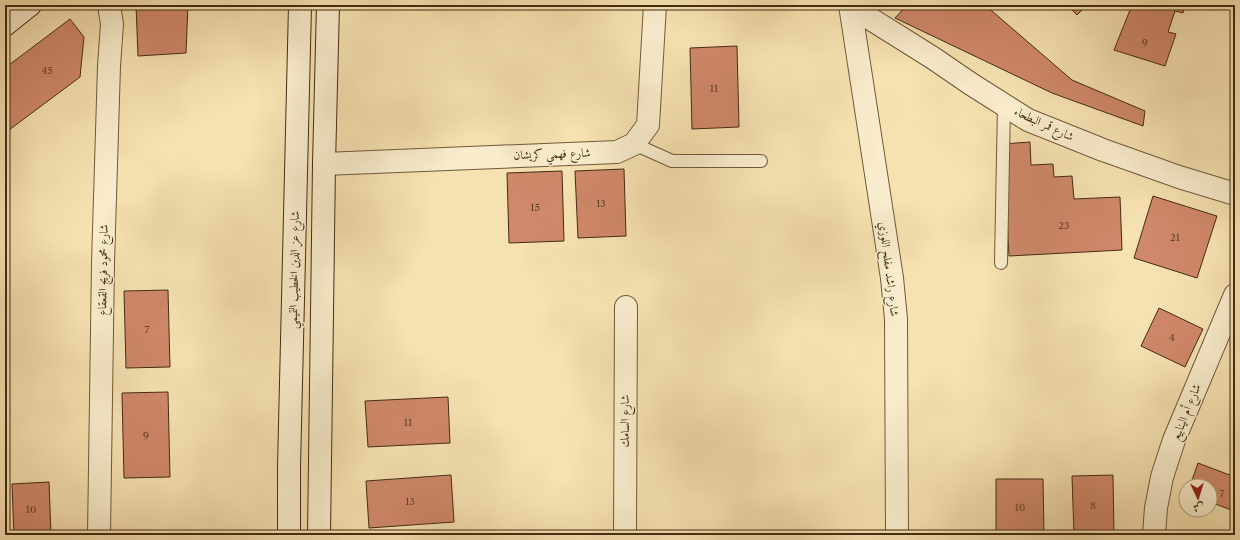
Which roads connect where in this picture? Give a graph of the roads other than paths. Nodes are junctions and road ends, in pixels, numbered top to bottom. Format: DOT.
graph roads {
  1 [pos="30,5"];
  2 [pos="109,5"];
  3 [pos="300,5"];
  4 [pos="328,5"];
  5 [pos="655,5"];
  6 [pos="850,6"];
  7 [pos="5,25"];
  8 [pos="1004,104"];
  9 [pos="634,144"];
  10 [pos="761,161"];
  11 [pos="324,164"];
  12 [pos="1235,194"];
  13 [pos="1001,263"];
  14 [pos="1235,294"];
  15 [pos="626,308"];
  16 [pos="99,535"];
  17 [pos="289,535"];
  18 [pos="320,535"];
  19 [pos="625,535"];
  20 [pos="898,535"];
  21 [pos="1154,535"];
  1 -- 7 [label="street"];
  2 -- 16 [label="street, شارع محمود فريج القعقاع"];
  3 -- 17 [label="street, شارع عز الدين الخطيب التميمي"];
  4 -- 11 [label="street"];
  5 -- 9 [label="street, شارع فهمي كريشان"];
  6 -- 8 [label="street, شارع قمر البطحاء"];
  6 -- 20 [label="street, شارع راشد مفلح اللوزي"];
  8 -- 12 [label="street, شارع قمر البطحاء"];
  8 -- 13 [label="lane"];
  9 -- 10 [label="lane"];
  9 -- 11 [label="street, شارع فهمي كريشان"];
  11 -- 18 [label="street"];
  14 -- 21 [label="street, شارع أم الينابيع"];
  15 -- 19 [label="street, شارع السامك"];
}
